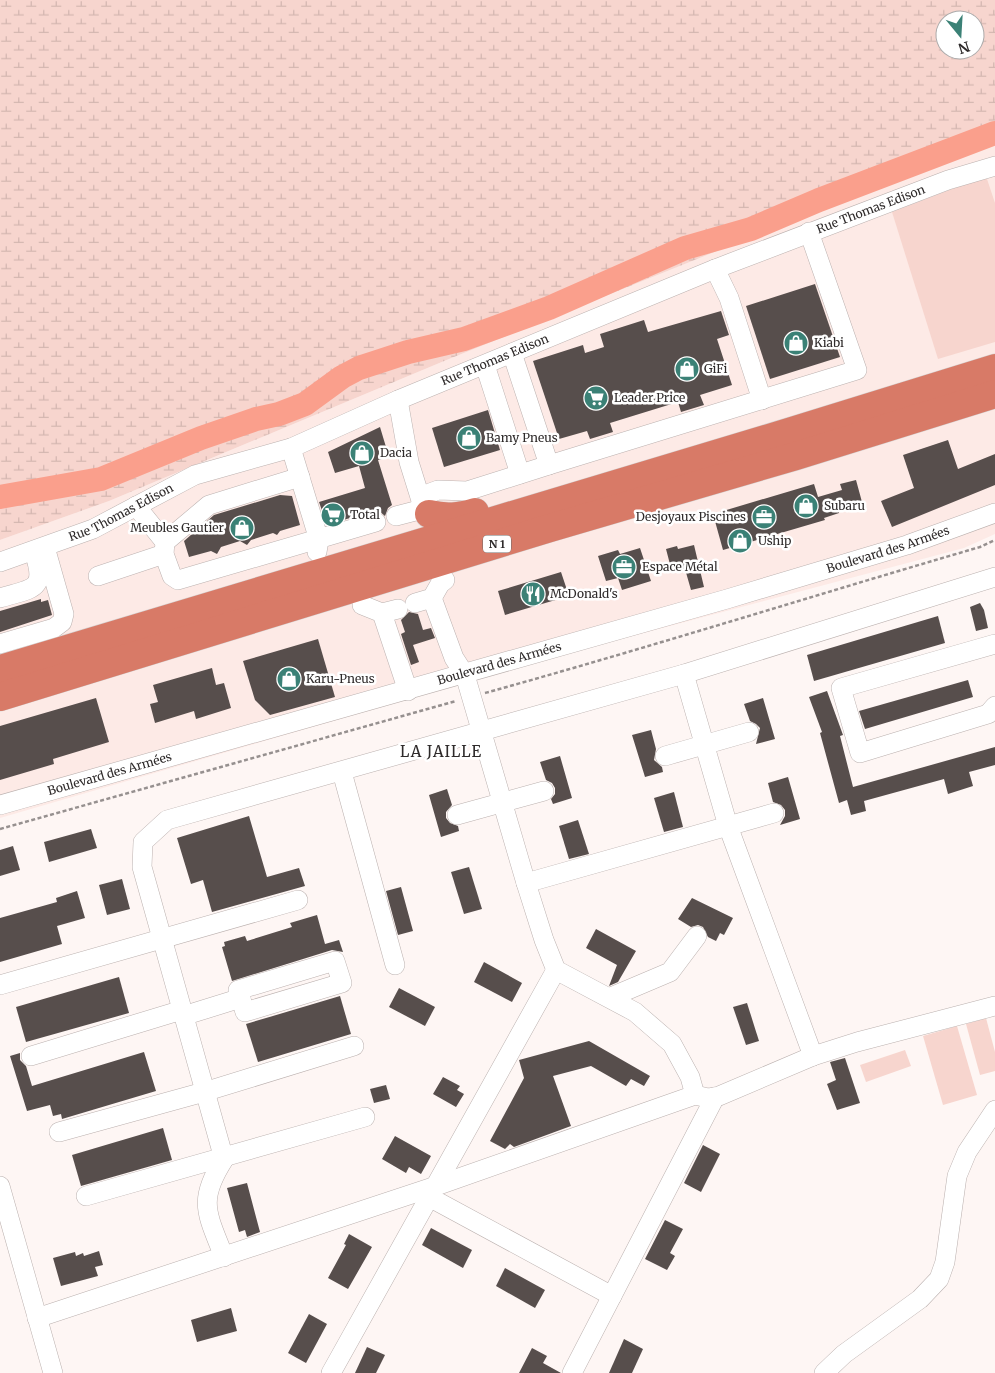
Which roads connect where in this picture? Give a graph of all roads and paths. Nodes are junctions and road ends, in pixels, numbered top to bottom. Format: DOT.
graph roads {
  1 [pos="995,166"];
  2 [pos="808,232"];
  3 [pos="715,268"];
  4 [pos="512,353"];
  5 [pos="485,365"];
  6 [pos="995,368"];
  7 [pos="995,394"];
  8 [pos="398,400"];
  9 [pos="762,400"];
  10 [pos="291,448"];
  11 [pos="549,465"];
  12 [pos="520,474"];
  13 [pos="300,477"];
  14 [pos="630,479"];
  15 [pos="136,506"];
  16 [pos="424,509"];
  17 [pos="995,513"];
  18 [pos="396,516"];
  19 [pos="376,522"];
  20 [pos="550,528"];
  21 [pos="995,540"];
  22 [pos="318,546"];
  23 [pos="165,548"];
  24 [pos="39,549"];
  25 [pos="0,562"];
  26 [pos="41,572"];
  27 [pos="98,576"];
  28 [pos="995,577"];
  29 [pos="0,598"];
  30 [pos="406,601"];
  31 [pos="0,607"];
  32 [pos="46,630"];
  33 [pos="172,630"];
  34 [pos="117,633"];
  35 [pos="0,639"];
  36 [pos="0,644"];
  37 [pos="995,644"];
  38 [pos="0,660"];
  39 [pos="0,669"];
  40 [pos="684,674"];
  41 [pos="466,675"];
  42 [pos="408,691"];
  43 [pos="471,696"];
  44 [pos="0,697"];
  45 [pos="995,706"];
  46 [pos="748,732"];
  47 [pos="480,733"];
  48 [pos="704,745"];
  49 [pos="664,756"];
  50 [pos="342,772"];
  51 [pos="544,791"];
  52 [pos="504,802"];
  53 [pos="0,804"];
  54 [pos="774,813"];
  55 [pos="457,816"];
  56 [pos="728,826"];
  57 [pos="0,830"];
  58 [pos="526,883"];
  59 [pos="298,900"];
  60 [pos="697,936"];
  61 [pos="162,938"];
  62 [pos="395,965"];
  63 [pos="556,970"];
  64 [pos="0,986"];
  65 [pos="241,998"];
  66 [pos="611,998"];
  67 [pos="995,1006"];
  68 [pos="182,1013"];
  69 [pos="354,1046"];
  70 [pos="32,1056"];
  71 [pos="813,1056"];
  72 [pos="204,1092"];
  73 [pos="695,1095"];
  74 [pos="715,1097"];
  75 [pos="995,1110"];
  76 [pos="365,1117"];
  77 [pos="59,1132"];
  78 [pos="224,1159"];
  79 [pos="0,1186"];
  80 [pos="433,1192"];
  81 [pos="86,1196"];
  82 [pos="224,1257"];
  83 [pos="612,1296"];
  84 [pos="38,1318"];
  85 [pos="52,1373"];
  86 [pos="331,1373"];
  87 [pos="572,1373"];
  88 [pos="824,1373"];
  1 -- 2 [label="street, Rue Thomas Edison"];
  2 -- 3 [label="street, Rue Thomas Edison"];
  2 -- 9 [label="street"];
  3 -- 4 [label="street, Rue Thomas Edison"];
  3 -- 9 [label="street"];
  4 -- 5 [label="street, Rue Thomas Edison"];
  4 -- 11 [label="street"];
  5 -- 8 [label="street, Rue Thomas Edison"];
  5 -- 12 [label="street"];
  6 -- 14 [label="highway, N 1"];
  7 -- 20 [label="highway, N 1"];
  8 -- 10 [label="street, Rue Thomas Edison"];
  8 -- 16 [label="street"];
  9 -- 11 [label="street"];
  10 -- 13 [label="street"];
  10 -- 15 [label="street, Rue Thomas Edison"];
  11 -- 12 [label="street"];
  12 -- 16 [label="street"];
  13 -- 22 [label="street"];
  13 -- 23 [label="street"];
  14 -- 16 [label="highway"];
  14 -- 33 [label="highway, N 1"];
  15 -- 23 [label="street"];
  15 -- 24 [label="street, Rue Thomas Edison"];
  16 -- 18 [label="street"];
  17 -- 41 [label="street, Boulevard des Armées"];
  19 -- 22 [label="street"];
  20 -- 30 [label="highway"];
  20 -- 33 [label="highway, N 1"];
  21 -- 43 [label="path"];
  22 -- 23 [label="street"];
  22 -- 33 [label="highway"];
  23 -- 27 [label="street"];
  24 -- 25 [label="street, Rue Thomas Edison"];
  24 -- 26 [label="street"];
  24 -- 32 [label="street"];
  26 -- 29 [label="street"];
  26 -- 31 [label="street"];
  28 -- 40 [label="street"];
  30 -- 33 [label="highway"];
  30 -- 41 [label="street"];
  30 -- 42 [label="street"];
  32 -- 35 [label="street"];
  32 -- 36 [label="street"];
  33 -- 34 [label="highway, N 1"];
  33 -- 44 [label="highway, N 1"];
  34 -- 38 [label="highway"];
  34 -- 39 [label="highway, N 1"];
  37 -- 45 [label="street"];
  40 -- 47 [label="street"];
  40 -- 48 [label="street"];
  41 -- 42 [label="street, Boulevard des Armées"];
  41 -- 43 [label="street"];
  42 -- 53 [label="street, Boulevard des Armées"];
  43 -- 47 [label="street"];
  43 -- 57 [label="path"];
  46 -- 48 [label="street"];
  47 -- 50 [label="street"];
  47 -- 52 [label="street"];
  48 -- 49 [label="street"];
  48 -- 56 [label="street"];
  50 -- 61 [label="street"];
  50 -- 62 [label="street"];
  51 -- 52 [label="street"];
  52 -- 55 [label="street"];
  52 -- 58 [label="street"];
  54 -- 56 [label="street"];
  56 -- 58 [label="street"];
  56 -- 71 [label="street"];
  58 -- 63 [label="street"];
  59 -- 61 [label="street"];
  60 -- 66 [label="street"];
  61 -- 64 [label="street"];
  61 -- 68 [label="street"];
  63 -- 66 [label="street"];
  63 -- 80 [label="street"];
  65 -- 65 [label="street"];
  65 -- 68 [label="street"];
  66 -- 73 [label="street"];
  67 -- 71 [label="street"];
  68 -- 70 [label="street"];
  68 -- 72 [label="street"];
  69 -- 72 [label="street"];
  71 -- 74 [label="street"];
  72 -- 77 [label="street"];
  72 -- 78 [label="street"];
  73 -- 74 [label="street"];
  73 -- 80 [label="street"];
  74 -- 83 [label="street"];
  75 -- 88 [label="street"];
  76 -- 78 [label="street"];
  78 -- 81 [label="street"];
  78 -- 82 [label="street"];
  79 -- 84 [label="street"];
  80 -- 82 [label="street"];
  80 -- 83 [label="street"];
  80 -- 86 [label="street"];
  82 -- 84 [label="street"];
  83 -- 87 [label="street"];
  84 -- 85 [label="street"];
}
